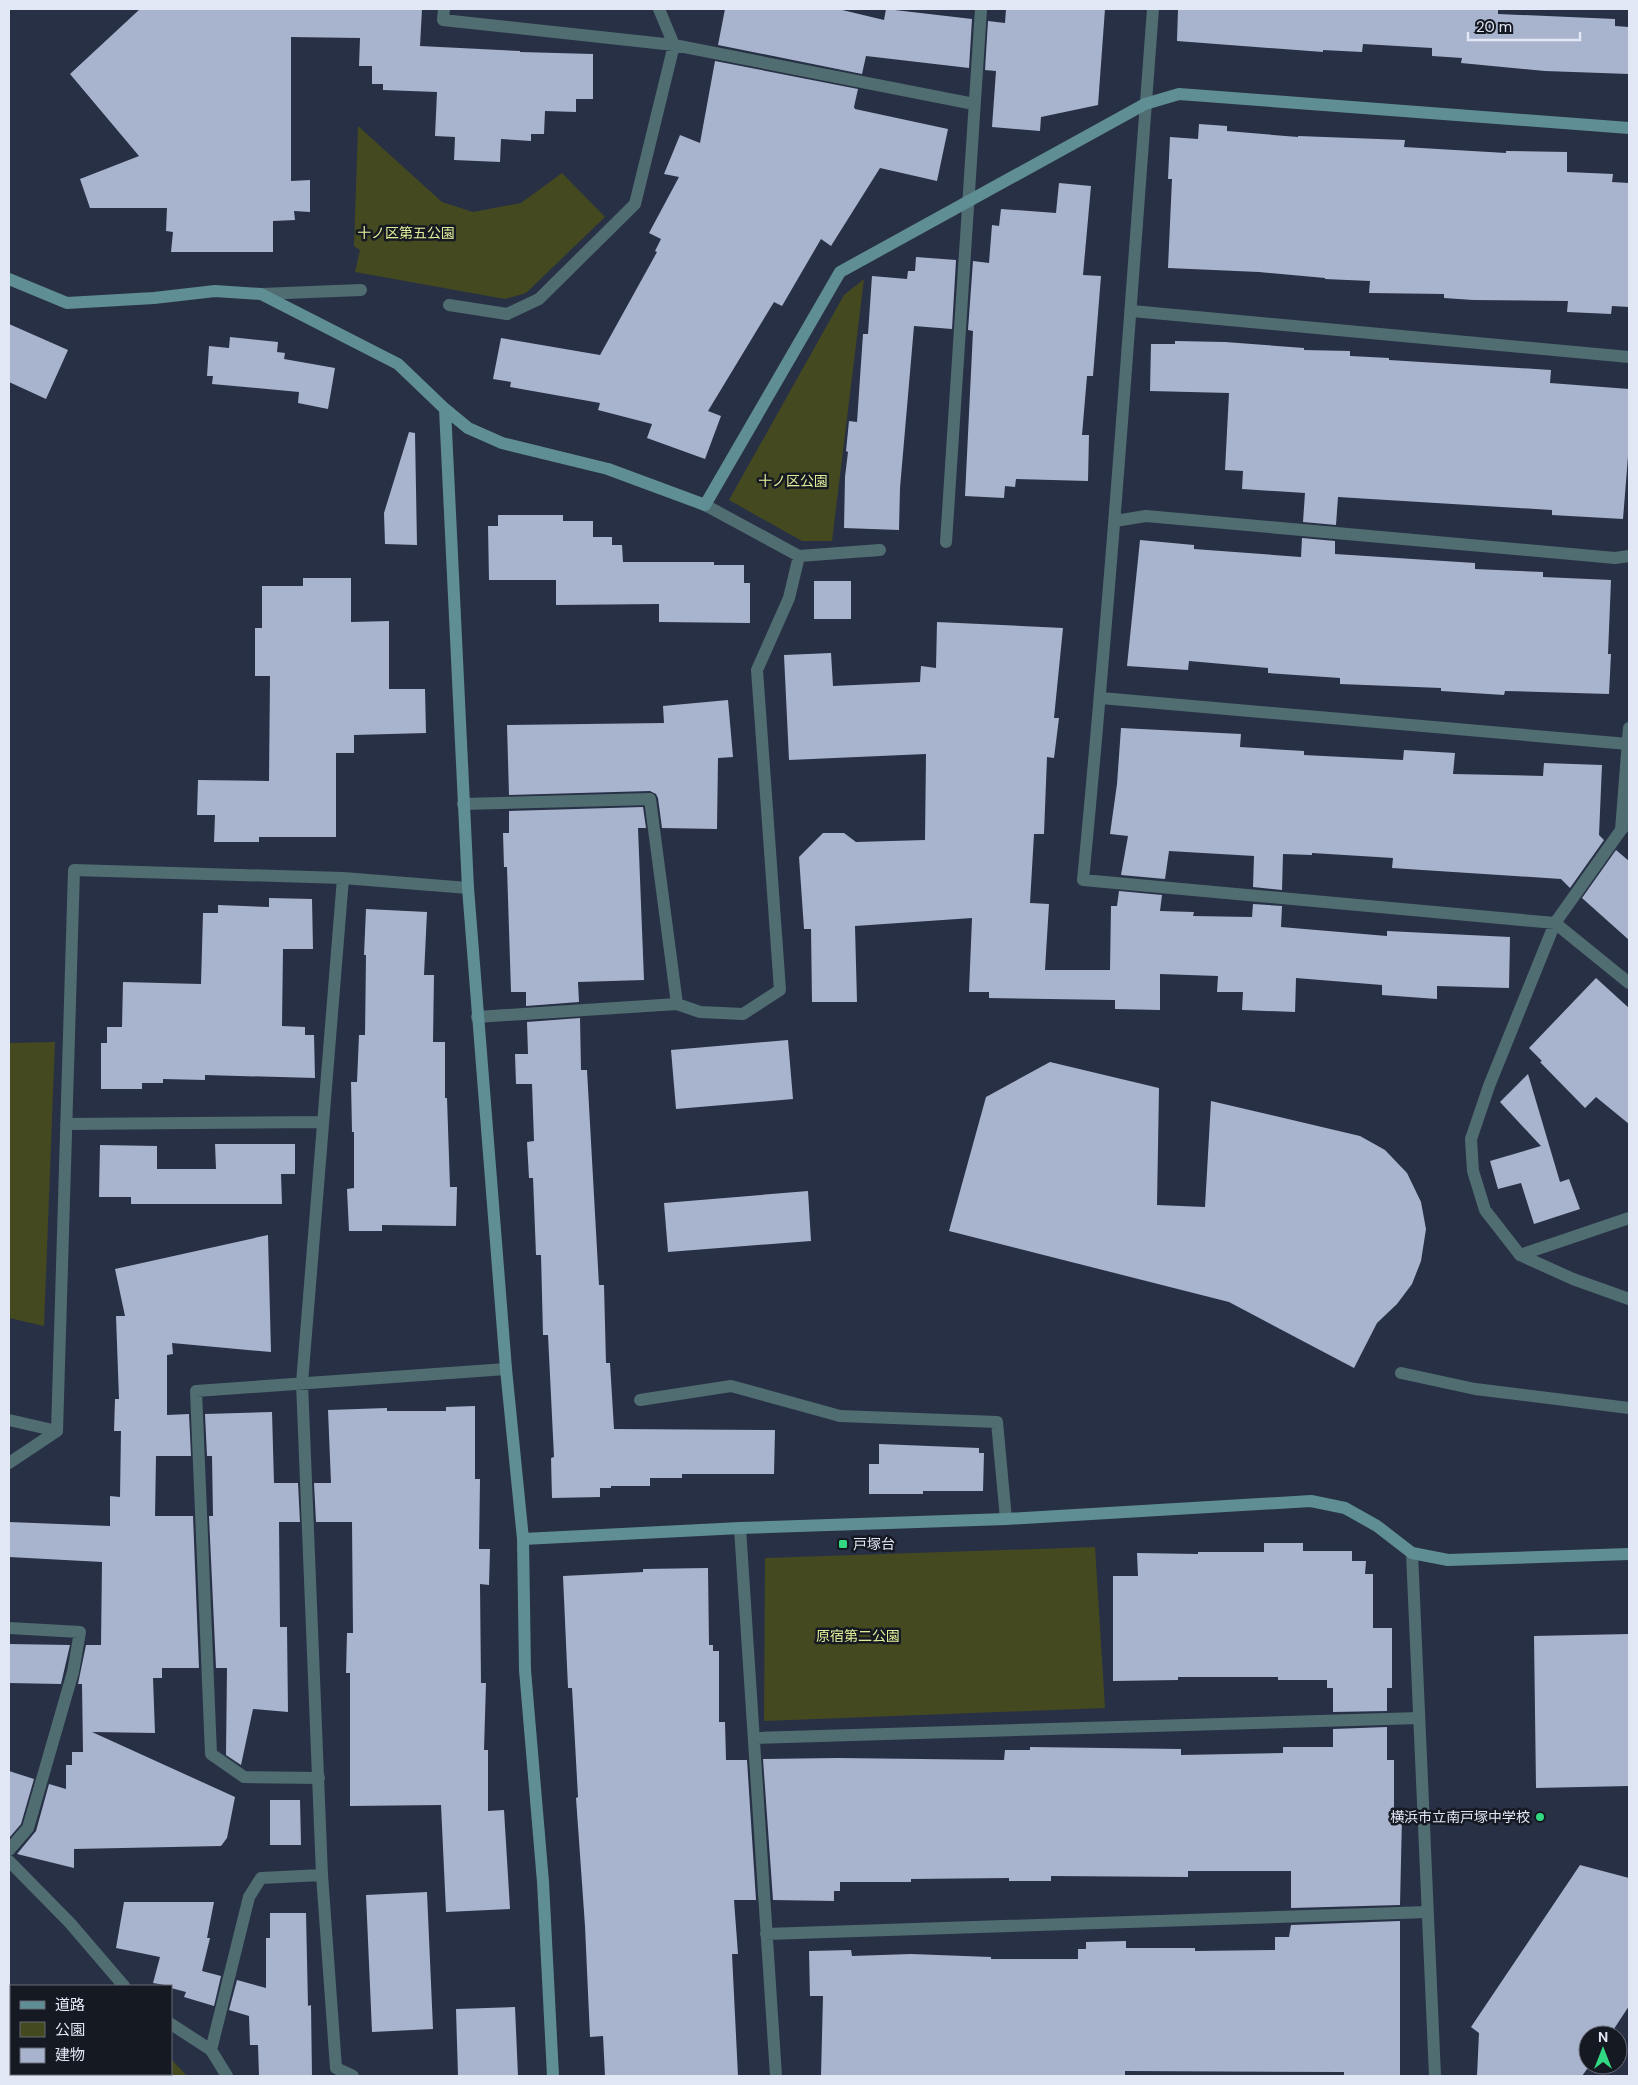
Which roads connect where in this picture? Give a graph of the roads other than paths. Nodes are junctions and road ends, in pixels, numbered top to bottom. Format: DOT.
graph roads {
  1 [pos="444,9"];
  2 [pos="659,9"];
  3 [pos="981,9"];
  4 [pos="1152,9"];
  5 [pos="674,45"];
  6 [pos="974,104"];
  7 [pos="1145,104"];
  8 [pos="1629,128"];
  9 [pos="968,203"];
  10 [pos="9,279"];
  11 [pos="361,290"];
  12 [pos="261,294"];
  13 [pos="449,305"];
  14 [pos="1132,311"];
  15 [pos="1629,357"];
  16 [pos="445,409"];
  17 [pos="706,504"];
  18 [pos="1115,521"];
  19 [pos="946,542"];
  20 [pos="880,550"];
  21 [pos="799,556"];
  22 [pos="1629,556"];
  23 [pos="1101,698"];
  24 [pos="1629,728"];
  25 [pos="1628,744"];
  26 [pos="463,804"];
  27 [pos="1625,826"];
  28 [pos="343,878"];
  29 [pos="468,888"];
  30 [pos="1555,923"];
  31 [pos="1629,983"];
  32 [pos="677,1004"];
  33 [pos="477,1017"];
  34 [pos="323,1122"];
  35 [pos="66,1124"];
  36 [pos="1629,1218"];
  37 [pos="1520,1255"];
  38 [pos="1629,1298"];
  39 [pos="506,1369"];
  40 [pos="1401,1372"];
  41 [pos="302,1383"];
  42 [pos="640,1400"];
  43 [pos="1629,1408"];
  44 [pos="9,1420"];
  45 [pos="57,1431"];
  46 [pos="9,1463"];
  47 [pos="1006,1519"];
  48 [pos="740,1528"];
  49 [pos="523,1539"];
  50 [pos="1412,1553"];
  51 [pos="1629,1554"];
  52 [pos="9,1628"];
  53 [pos="1419,1718"];
  54 [pos="754,1738"];
  55 [pos="319,1778"];
  56 [pos="9,1850"];
  57 [pos="9,1862"];
  58 [pos="322,1875"];
  59 [pos="1428,1912"];
  60 [pos="766,1934"];
  61 [pos="123,1985"];
  62 [pos="172,2025"];
  63 [pos="211,2050"];
  64 [pos="227,2076"];
  65 [pos="353,2076"];
  66 [pos="553,2076"];
  67 [pos="776,2076"];
  68 [pos="1435,2076"];
  1 -- 5 [label="street"];
  2 -- 5 [label="street"];
  3 -- 6 [label="street"];
  4 -- 7 [label="street"];
  5 -- 6 [label="street"];
  5 -- 13 [label="street"];
  6 -- 9 [label="street"];
  7 -- 8 [label="street"];
  7 -- 9 [label="street"];
  7 -- 14 [label="street"];
  9 -- 17 [label="street"];
  9 -- 19 [label="street"];
  10 -- 12 [label="street"];
  11 -- 12 [label="street"];
  12 -- 16 [label="street"];
  14 -- 15 [label="street"];
  14 -- 18 [label="street"];
  16 -- 17 [label="street"];
  16 -- 26 [label="street"];
  17 -- 21 [label="street"];
  18 -- 22 [label="street"];
  18 -- 23 [label="street"];
  20 -- 21 [label="street"];
  21 -- 32 [label="street"];
  23 -- 25 [label="street"];
  23 -- 30 [label="street"];
  24 -- 25 [label="street"];
  25 -- 27 [label="street"];
  26 -- 29 [label="street"];
  26 -- 32 [label="street"];
  27 -- 30 [label="street"];
  28 -- 29 [label="street"];
  28 -- 34 [label="street"];
  28 -- 35 [label="street"];
  29 -- 33 [label="street"];
  30 -- 31 [label="street"];
  30 -- 37 [label="street"];
  32 -- 33 [label="street"];
  33 -- 39 [label="street"];
  34 -- 35 [label="street"];
  34 -- 41 [label="street"];
  35 -- 45 [label="street"];
  36 -- 37 [label="street"];
  37 -- 38 [label="street"];
  39 -- 41 [label="street"];
  39 -- 49 [label="street"];
  40 -- 43 [label="street"];
  41 -- 55 [label="street"];
  41 -- 55 [label="street"];
  42 -- 47 [label="street"];
  44 -- 45 [label="street"];
  45 -- 46 [label="street"];
  47 -- 48 [label="street"];
  47 -- 50 [label="street"];
  48 -- 49 [label="street"];
  48 -- 54 [label="street"];
  49 -- 66 [label="street"];
  50 -- 51 [label="street"];
  50 -- 53 [label="street"];
  52 -- 56 [label="street"];
  53 -- 54 [label="street"];
  53 -- 59 [label="street"];
  54 -- 60 [label="street"];
  55 -- 58 [label="street"];
  57 -- 61 [label="street"];
  58 -- 63 [label="street"];
  58 -- 65 [label="street"];
  59 -- 60 [label="street"];
  59 -- 68 [label="street"];
  60 -- 67 [label="street"];
  62 -- 63 [label="street"];
  63 -- 64 [label="street"];
}
